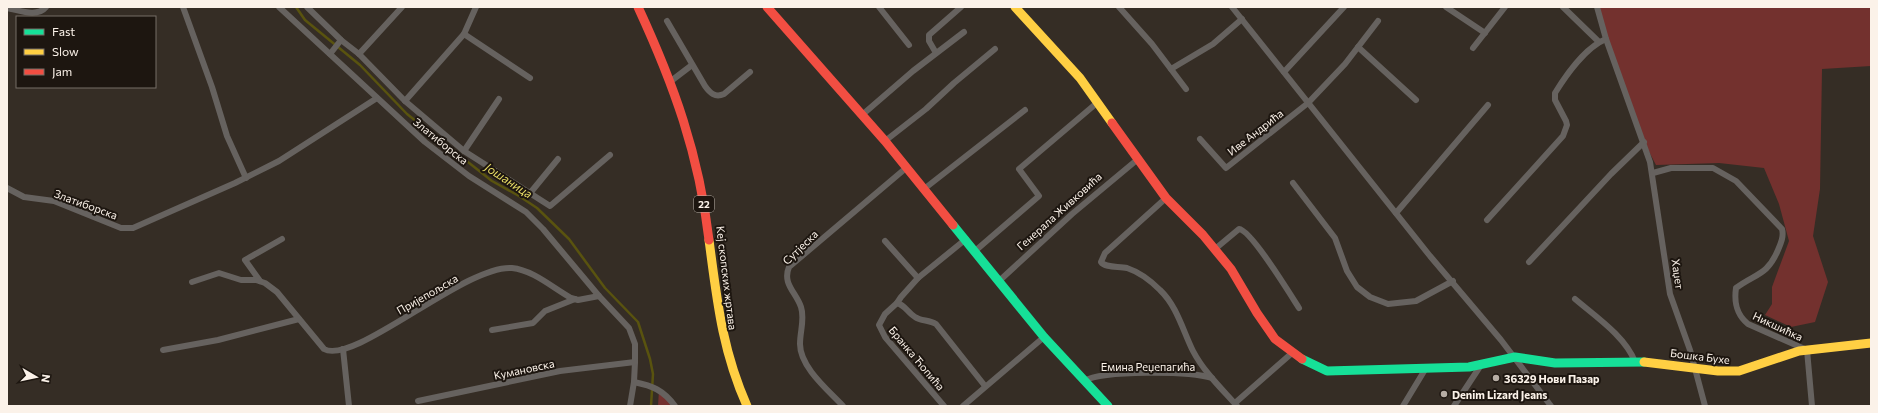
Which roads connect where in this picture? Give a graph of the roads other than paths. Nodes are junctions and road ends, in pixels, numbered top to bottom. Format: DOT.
graph roads {
  1 [pos="46,7"];
  2 [pos="183,7"];
  3 [pos="279,7"];
  4 [pos="308,7"];
  5 [pos="402,7"];
  6 [pos="476,7"];
  7 [pos="638,7"];
  8 [pos="768,7"];
  9 [pos="879,7"];
  10 [pos="961,7"];
  11 [pos="1015,7"];
  12 [pos="1119,7"];
  13 [pos="1232,7"];
  14 [pos="1344,7"];
  15 [pos="1446,7"];
  16 [pos="1505,7"];
  17 [pos="1563,7"];
  18 [pos="1597,7"];
  19 [pos="7,8"];
  20 [pos="1242,19"];
  21 [pos="667,21"];
  22 [pos="1378,21"];
  23 [pos="964,32"];
  24 [pos="1485,33"];
  25 [pos="464,34"];
  26 [pos="1606,39"];
  27 [pos="340,41"];
  28 [pos="1600,42"];
  29 [pos="909,45"];
  30 [pos="1358,47"];
  31 [pos="1473,48"];
  32 [pos="995,49"];
  33 [pos="331,52"];
  34 [pos="936,53"];
  35 [pos="359,54"];
  36 [pos="692,65"];
  37 [pos="1171,68"];
  38 [pos="750,72"];
  39 [pos="1284,72"];
  40 [pos="530,78"];
  41 [pos="671,81"];
  42 [pos="1186,89"];
  43 [pos="377,98"];
  44 [pos="499,100"];
  45 [pos="1416,100"];
  46 [pos="405,101"];
  47 [pos="1098,102"];
  48 [pos="1308,103"];
  49 [pos="1488,105"];
  50 [pos="1025,110"];
  51 [pos="862,114"];
  52 [pos="1200,139"];
  53 [pos="885,140"];
  54 [pos="1644,142"];
  55 [pos="464,151"];
  56 [pos="610,155"];
  57 [pos="558,159"];
  58 [pos="1138,159"];
  59 [pos="906,168"];
  60 [pos="1653,173"];
  61 [pos="246,178"];
  62 [pos="1293,183"];
  63 [pos="7,188"];
  64 [pos="924,189"];
  65 [pos="531,192"];
  66 [pos="1166,198"];
  67 [pos="1396,213"];
  68 [pos="1487,220"];
  69 [pos="282,239"];
  70 [pos="966,239"];
  71 [pos="885,241"];
  72 [pos="1215,248"];
  73 [pos="974,250"];
  74 [pos="1529,262"];
  75 [pos="918,278"];
  76 [pos="260,281"];
  77 [pos="1453,281"];
  78 [pos="192,282"];
  79 [pos="998,282"];
  80 [pos="599,296"];
  81 [pos="575,299"];
  82 [pos="1575,299"];
  83 [pos="897,303"];
  84 [pos="1299,308"];
  85 [pos="299,319"];
  86 [pos="492,330"];
  87 [pos="1044,337"];
  88 [pos="1871,343"];
  89 [pos="343,349"];
  90 [pos="163,350"];
  91 [pos="1807,350"];
  92 [pos="1292,353"];
  93 [pos="1515,358"];
  94 [pos="635,362"];
  95 [pos="1635,362"];
  96 [pos="1481,365"];
  97 [pos="1426,368"];
  98 [pos="1694,368"];
  99 [pos="1212,378"];
  100 [pos="1084,381"];
  101 [pos="634,382"];
  102 [pos="985,386"];
  103 [pos="418,401"];
  104 [pos="1236,405"];
  105 [pos="349,406"];
  106 [pos="630,406"];
  107 [pos="675,406"];
  108 [pos="747,406"];
  109 [pos="843,406"];
  110 [pos="944,406"];
  111 [pos="963,406"];
  112 [pos="1108,406"];
  113 [pos="1403,406"];
  114 [pos="1454,406"];
  115 [pos="1551,406"];
  116 [pos="1705,406"];
  117 [pos="1812,406"];
  1 -- 19 [label="street"];
  2 -- 61 [label="street"];
  3 -- 33 [label="street, Златиборска"];
  4 -- 27 [label="street"];
  5 -- 35 [label="street"];
  6 -- 25 [label="street"];
  7 -- 41 [label="street, Кеј скопских жртава / 22"];
  8 -- 51 [label="street"];
  9 -- 29 [label="street"];
  10 -- 34 [label="street"];
  11 -- 47 [label="street, Бошка Бухе"];
  12 -- 37 [label="street"];
  13 -- 20 [label="street"];
  14 -- 39 [label="street"];
  15 -- 24 [label="street"];
  16 -- 24 [label="street"];
  17 -- 28 [label="street"];
  18 -- 26 [label="street, Хаџет"];
  20 -- 37 [label="street"];
  20 -- 39 [label="street"];
  21 -- 36 [label="street"];
  22 -- 30 [label="street, Иве Андрића"];
  23 -- 34 [label="street"];
  24 -- 31 [label="street"];
  25 -- 40 [label="street"];
  25 -- 46 [label="street"];
  26 -- 28 [label="street"];
  26 -- 54 [label="street, Хаџет"];
  27 -- 33 [label="street"];
  27 -- 35 [label="street"];
  28 -- 68 [label="street"];
  30 -- 45 [label="street"];
  30 -- 48 [label="street, Иве Андрића"];
  32 -- 53 [label="street"];
  33 -- 43 [label="street, Златиборска"];
  34 -- 51 [label="street"];
  35 -- 46 [label="street"];
  36 -- 38 [label="street"];
  36 -- 41 [label="street"];
  37 -- 42 [label="street"];
  39 -- 48 [label="street"];
  41 -- 108 [label="street, Кеј скопских жртава / 22"];
  43 -- 61 [label="street, Златиборска"];
  43 -- 80 [label="street, Златиборска"];
  44 -- 55 [label="street"];
  46 -- 55 [label="street"];
  47 -- 58 [label="street, Бошка Бухе"];
  47 -- 73 [label="street"];
  48 -- 52 [label="street, Иве Андрића"];
  48 -- 67 [label="street"];
  49 -- 67 [label="street"];
  50 -- 64 [label="street"];
  51 -- 53 [label="street"];
  53 -- 59 [label="street"];
  54 -- 60 [label="street, Хаџет"];
  54 -- 74 [label="street"];
  55 -- 65 [label="street"];
  56 -- 65 [label="street"];
  57 -- 65 [label="street"];
  58 -- 66 [label="street, Бошка Бухе"];
  58 -- 79 [label="street, Генерала Живковића"];
  59 -- 64 [label="street"];
  59 -- 109 [label="street, Сутјеска"];
  60 -- 91 [label="street, Никшићка"];
  60 -- 98 [label="street, Хаџет"];
  61 -- 63 [label="street, Златиборска"];
  62 -- 77 [label="street"];
  64 -- 70 [label="street"];
  66 -- 72 [label="street, Бошка Бухе"];
  66 -- 99 [label="street, Емина Реџепагића"];
  67 -- 77 [label="street"];
  69 -- 76 [label="street, Пријепољска"];
  70 -- 73 [label="street"];
  70 -- 75 [label="street"];
  71 -- 75 [label="street"];
  72 -- 84 [label="street"];
  72 -- 92 [label="street, Бошка Бухе"];
  73 -- 79 [label="street"];
  75 -- 83 [label="street, Бранка Ћопића"];
  76 -- 78 [label="street, Пријепољска"];
  76 -- 85 [label="street, Пријепољска"];
  77 -- 93 [label="street"];
  79 -- 87 [label="street"];
  80 -- 81 [label="street"];
  80 -- 94 [label="street"];
  81 -- 86 [label="street"];
  81 -- 89 [label="street, Пријепољска"];
  82 -- 95 [label="street"];
  83 -- 102 [label="street"];
  83 -- 110 [label="street, Бранка Ћопића"];
  85 -- 89 [label="street, Пријепољска"];
  85 -- 90 [label="street"];
  87 -- 100 [label="street"];
  87 -- 102 [label="street"];
  88 -- 91 [label="street, Бошка Бухе"];
  89 -- 105 [label="street"];
  91 -- 98 [label="street, Бошка Бухе"];
  91 -- 117 [label="street, Никшићка"];
  92 -- 97 [label="street, Бошка Бухе"];
  92 -- 104 [label="street"];
  93 -- 95 [label="street, Бошка Бухе"];
  93 -- 96 [label="street, Бошка Бухе"];
  93 -- 115 [label="street"];
  94 -- 101 [label="street"];
  94 -- 103 [label="street, Кумановска"];
  95 -- 98 [label="street, Бошка Бухе"];
  96 -- 97 [label="street, Бошка Бухе"];
  96 -- 114 [label="street"];
  97 -- 113 [label="street"];
  98 -- 116 [label="street, Хаџет"];
  99 -- 100 [label="street, Емина Реџепагића"];
  99 -- 104 [label="street, Емина Реџепагића"];
  100 -- 112 [label="street"];
  101 -- 106 [label="street"];
  101 -- 107 [label="street"];
  102 -- 111 [label="street"];
}
